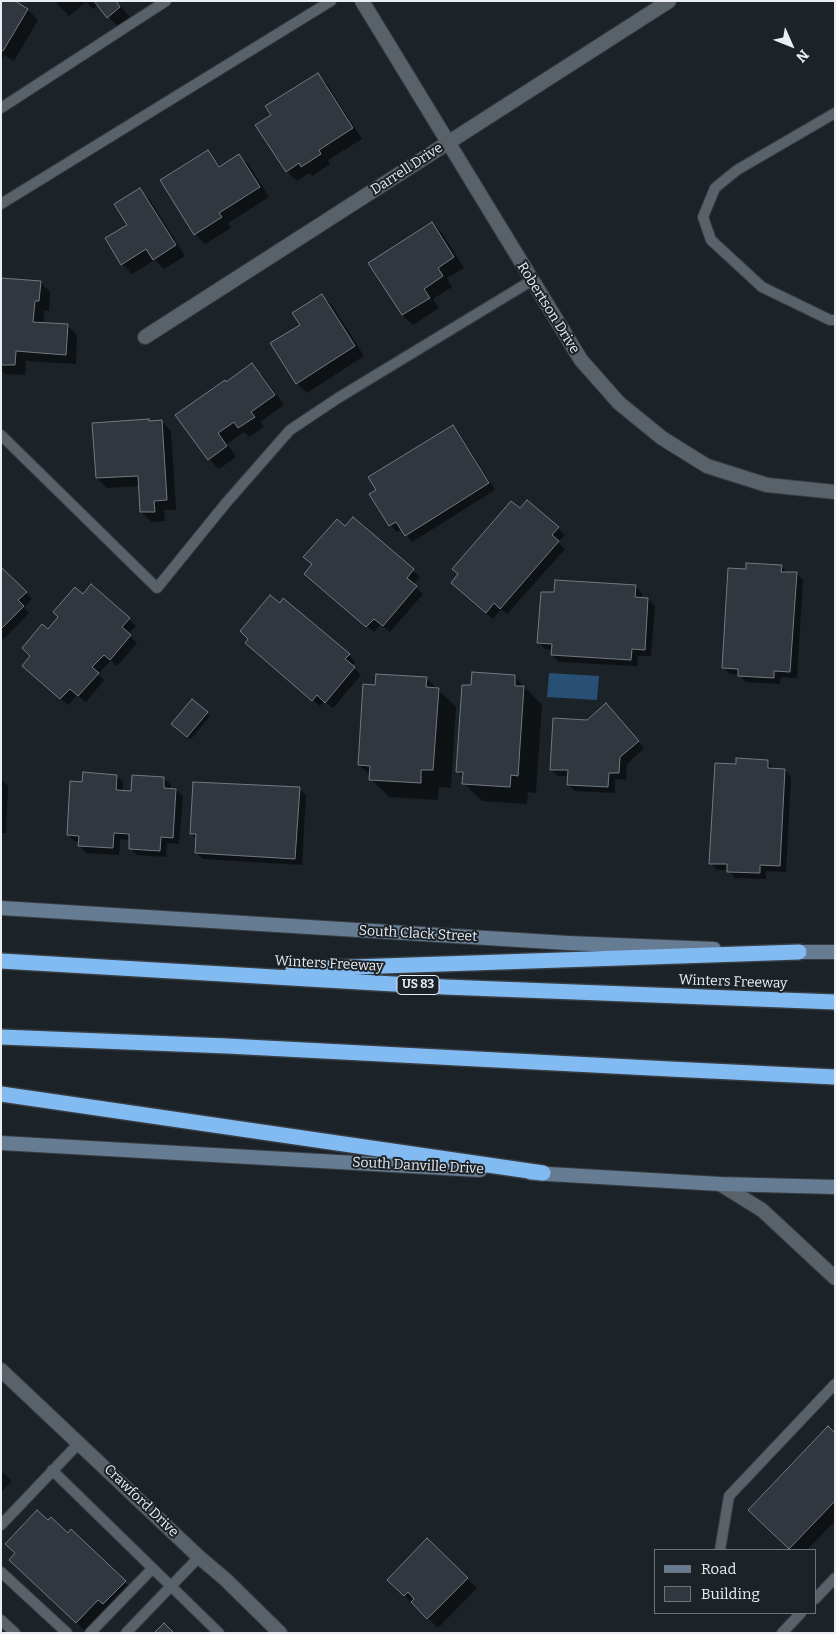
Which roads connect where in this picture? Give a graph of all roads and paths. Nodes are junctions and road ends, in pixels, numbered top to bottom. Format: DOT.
graph roads {
  1 [pos="166,1"];
  2 [pos="331,1"];
  3 [pos="362,1"];
  4 [pos="669,1"];
  5 [pos="1,108"];
  6 [pos="835,113"];
  7 [pos="447,143"];
  8 [pos="1,204"];
  9 [pos="531,281"];
  10 [pos="835,320"];
  11 [pos="145,337"];
  12 [pos="1,435"];
  13 [pos="835,492"];
  14 [pos="1,908"];
  15 [pos="799,952"];
  16 [pos="835,952"];
  17 [pos="1,961"];
  18 [pos="200,972"];
  19 [pos="835,1002"];
  20 [pos="1,1037"];
  21 [pos="835,1076"];
  22 [pos="1,1094"];
  23 [pos="1,1143"];
  24 [pos="543,1173"];
  25 [pos="720,1184"];
  26 [pos="835,1187"];
  27 [pos="835,1278"];
  28 [pos="1,1370"];
  29 [pos="835,1384"];
  30 [pos="79,1443"];
  31 [pos="52,1470"];
  32 [pos="1,1525"];
  33 [pos="720,1549"];
  34 [pos="199,1557"];
  35 [pos="152,1568"];
  36 [pos="1,1572"];
  37 [pos="835,1578"];
  38 [pos="170,1586"];
  39 [pos="816,1597"];
  40 [pos="800,1614"];
  41 [pos="1,1620"];
  42 [pos="783,1632"];
  43 [pos="15,1633"];
  44 [pos="67,1633"];
  45 [pos="90,1633"];
  46 [pos="126,1633"];
  47 [pos="219,1633"];
  48 [pos="280,1633"];
  1 -- 5 [label="lane"];
  2 -- 8 [label="lane"];
  3 -- 7 [label="street, Robertson Drive"];
  4 -- 7 [label="street, Darrell Drive"];
  6 -- 10 [label="lane"];
  7 -- 9 [label="street, Robertson Drive"];
  7 -- 11 [label="street, Darrell Drive"];
  9 -- 12 [label="lane"];
  9 -- 13 [label="street, Robertson Drive"];
  14 -- 15 [label="main road, South Clack Street"];
  15 -- 16 [label="main road, South Clack Street"];
  15 -- 18 [label="highway"];
  17 -- 18 [label="highway, Winters Freeway / US 83"];
  18 -- 19 [label="highway, Winters Freeway / US 83"];
  20 -- 21 [label="highway"];
  22 -- 24 [label="highway"];
  23 -- 24 [label="main road, South Danville Drive"];
  24 -- 25 [label="main road, South Danville Drive"];
  25 -- 26 [label="main road, South Danville Drive"];
  25 -- 27 [label="street"];
  28 -- 30 [label="street, Crawford Drive"];
  29 -- 33 [label="lane"];
  30 -- 31 [label="lane"];
  30 -- 34 [label="street, Crawford Drive"];
  31 -- 32 [label="lane"];
  31 -- 35 [label="lane"];
  34 -- 38 [label="lane"];
  34 -- 48 [label="street, Crawford Drive"];
  35 -- 38 [label="lane"];
  35 -- 45 [label="lane"];
  36 -- 44 [label="lane"];
  37 -- 39 [label="lane"];
  38 -- 46 [label="lane"];
  38 -- 47 [label="lane"];
  40 -- 42 [label="lane"];
  41 -- 43 [label="lane"];
}
